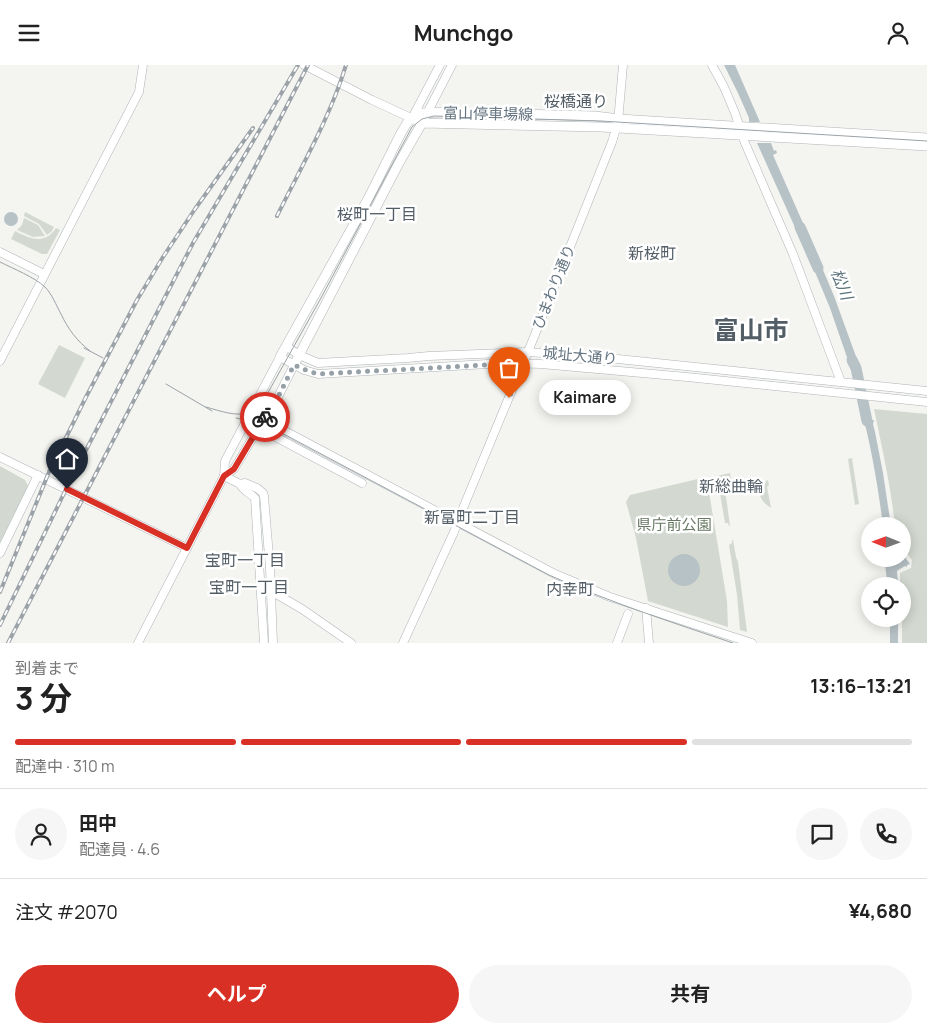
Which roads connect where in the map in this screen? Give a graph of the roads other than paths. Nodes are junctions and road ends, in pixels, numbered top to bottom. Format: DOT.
graph roads {
  1 [pos="143,65"];
  2 [pos="304,65"];
  3 [pos="440,65"];
  4 [pos="452,65"];
  5 [pos="623,65"];
  6 [pos="712,65"];
  7 [pos="428,113"];
  8 [pos="412,118"];
  9 [pos="619,119"];
  10 [pos="422,123"];
  11 [pos="617,128"];
  12 [pos="741,131"];
  13 [pos="767,133"];
  14 [pos="927,138"];
  15 [pos="927,147"];
  16 [pos="0,252"];
  17 [pos="44,274"];
  18 [pos="286,346"];
  19 [pos="527,352"];
  20 [pos="299,355"];
  21 [pos="280,357"];
  22 [pos="0,361"];
  23 [pos="523,363"];
  24 [pos="294,365"];
  25 [pos="844,382"];
  26 [pos="927,391"];
  27 [pos="927,402"];
  28 [pos="248,419"];
  29 [pos="261,425"];
  30 [pos="0,457"];
  31 [pos="38,475"];
  32 [pos="224,476"];
  33 [pos="362,483"];
  34 [pos="240,484"];
  35 [pos="458,522"];
  36 [pos="187,548"];
  37 [pos="0,553"];
  38 [pos="271,591"];
  39 [pos="261,592"];
  40 [pos="646,608"];
  41 [pos="628,614"];
  42 [pos="138,643"];
  43 [pos="264,643"];
  44 [pos="273,643"];
  45 [pos="351,643"];
  46 [pos="403,643"];
  47 [pos="617,643"];
  48 [pos="649,643"];
  49 [pos="752,643"];
  1 -- 17 [label="street"];
  2 -- 8 [label="street"];
  3 -- 8 [label="street"];
  4 -- 7 [label="street"];
  5 -- 9 [label="street, ひまわり通り"];
  6 -- 12 [label="street"];
  7 -- 8 [label="main road, 富山停車場線"];
  7 -- 9 [label="main road, 富山停車場線"];
  7 -- 10 [label="street"];
  8 -- 10 [label="street"];
  8 -- 18 [label="main road"];
  9 -- 11 [label="street, ひまわり通り"];
  9 -- 12 [label="main road, 富山停車場線"];
  10 -- 11 [label="main road, 富山停車場線"];
  10 -- 20 [label="main road, 富山停車場線"];
  11 -- 12 [label="main road, 富山停車場線"];
  11 -- 19 [label="street, ひまわり通り"];
  12 -- 13 [label="main road, 富山停車場線"];
  12 -- 25 [label="street"];
  13 -- 14 [label="main road, 富山停車場線"];
  13 -- 15 [label="main road, 富山停車場線"];
  16 -- 17 [label="street"];
  17 -- 22 [label="street"];
  18 -- 20 [label="street, 城址大通り"];
  18 -- 21 [label="main road"];
  19 -- 20 [label="street, 城址大通り"];
  19 -- 23 [label="street, ひまわり通り"];
  19 -- 25 [label="street, 城址大通り"];
  20 -- 24 [label="main road, 富山停車場線"];
  21 -- 24 [label="street, 城址大通り"];
  21 -- 28 [label="street"];
  23 -- 24 [label="street, 城址大通り"];
  23 -- 27 [label="street, 城址大通り"];
  23 -- 35 [label="street, ひまわり通り"];
  24 -- 29 [label="street"];
  25 -- 26 [label="street, 城址大通り"];
  28 -- 29 [label="street"];
  28 -- 32 [label="street"];
  29 -- 32 [label="street"];
  29 -- 33 [label="street"];
  29 -- 35 [label="street"];
  30 -- 31 [label="street"];
  31 -- 36 [label="street"];
  31 -- 37 [label="street"];
  32 -- 34 [label="street"];
  32 -- 36 [label="street"];
  34 -- 38 [label="street"];
  34 -- 39 [label="street"];
  35 -- 40 [label="street"];
  35 -- 46 [label="street, ひまわり通り"];
  36 -- 42 [label="street"];
  38 -- 39 [label="street"];
  38 -- 44 [label="street"];
  38 -- 45 [label="street"];
  39 -- 43 [label="street"];
  40 -- 48 [label="street"];
  40 -- 49 [label="street"];
  41 -- 47 [label="street"];
}
